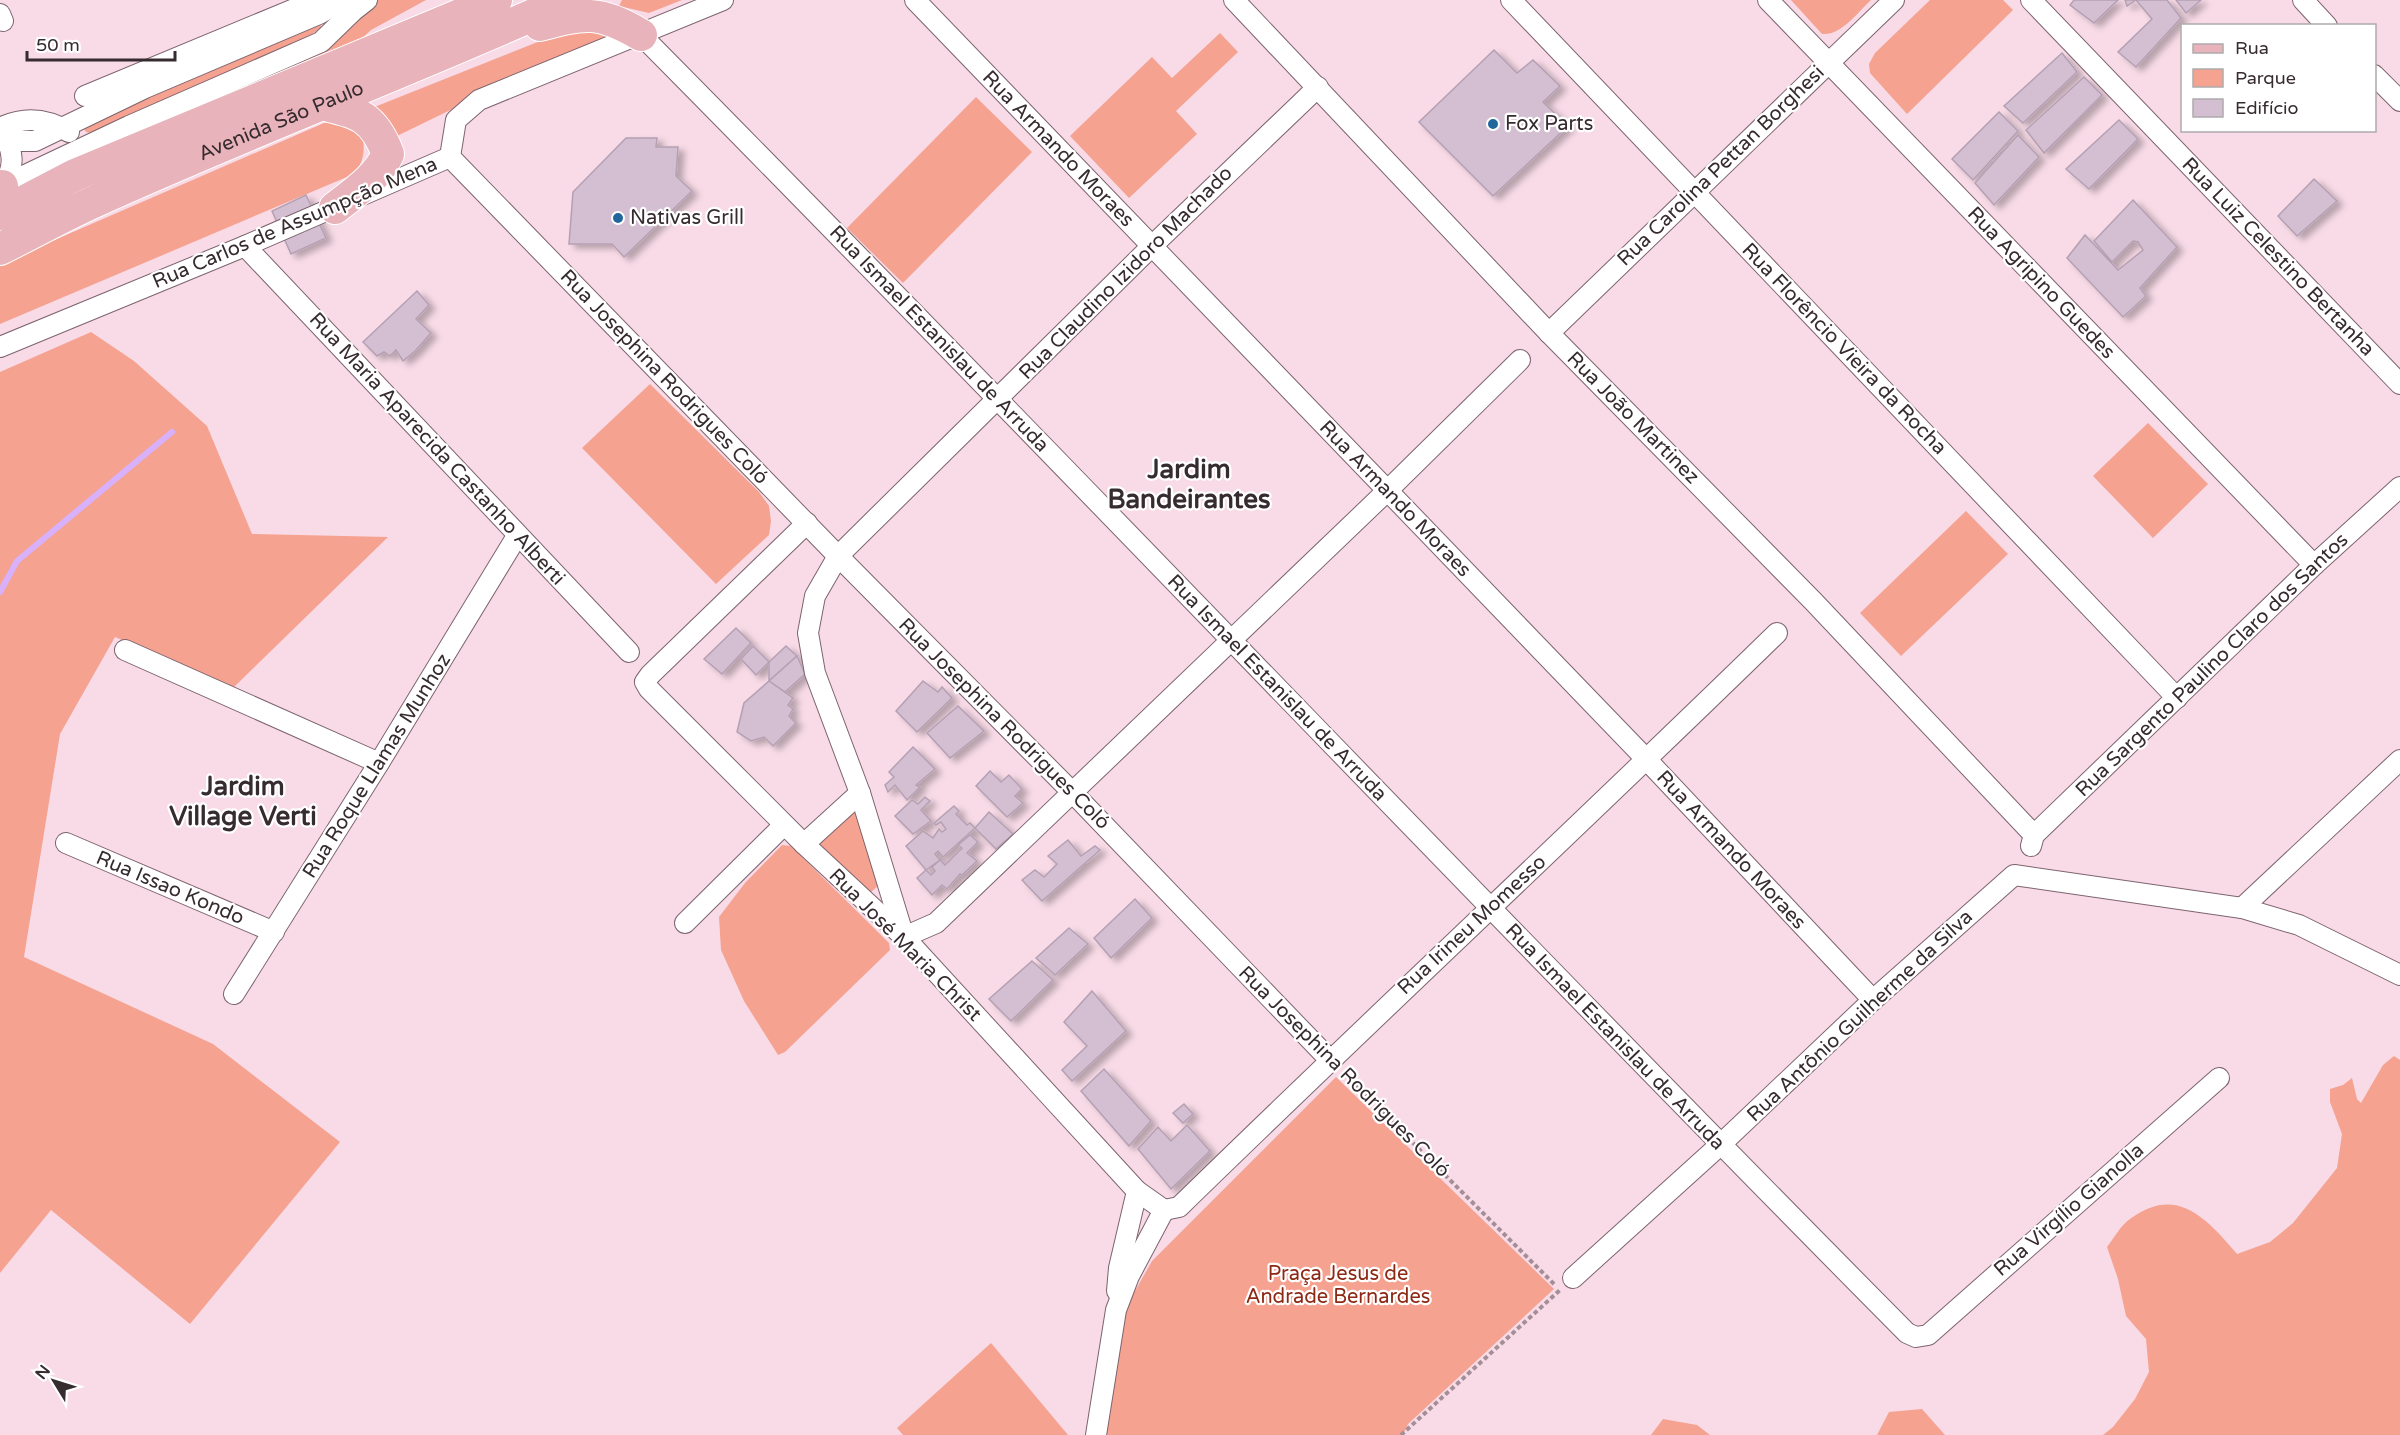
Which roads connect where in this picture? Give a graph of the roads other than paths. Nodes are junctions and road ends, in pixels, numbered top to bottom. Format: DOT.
graph roads {
  1 [pos="316,0"];
  2 [pos="343,0"];
  3 [pos="367,0"];
  4 [pos="496,0"];
  5 [pos="567,0"];
  6 [pos="723,0"];
  7 [pos="915,0"];
  8 [pos="1234,0"];
  9 [pos="1511,0"];
  10 [pos="1768,0"];
  11 [pos="1894,0"];
  12 [pos="2031,0"];
  13 [pos="2303,0"];
  14 [pos="2325,24"];
  15 [pos="640,35"];
  16 [pos="459,49"];
  17 [pos="1829,63"];
  18 [pos="2376,77"];
  19 [pos="1318,87"];
  20 [pos="86,96"];
  21 [pos="2400,102"];
  22 [pos="321,104"];
  23 [pos="129,126"];
  24 [pos="62,128"];
  25 [pos="3,134"];
  26 [pos="450,157"];
  27 [pos="1694,192"];
  28 [pos="1,196"];
  29 [pos="335,208"];
  30 [pos="245,246"];
  31 [pos="1152,246"];
  32 [pos="0,249"];
  33 [pos="1549,333"];
  34 [pos="0,348"];
  35 [pos="1520,360"];
  36 [pos="2400,384"];
  37 [pos="999,399"];
  38 [pos="2400,487"];
  39 [pos="1388,491"];
  40 [pos="807,523"];
  41 [pos="517,536"];
  42 [pos="838,556"];
  43 [pos="2314,565"];
  44 [pos="1777,633"];
  45 [pos="1230,640"];
  46 [pos="125,650"];
  47 [pos="628,652"];
  48 [pos="2177,698"];
  49 [pos="1647,760"];
  50 [pos="2400,760"];
  51 [pos="379,764"];
  52 [pos="860,793"];
  53 [pos="1073,793"];
  54 [pos="784,825"];
  55 [pos="2032,841"];
  56 [pos="66,843"];
  57 [pos="804,844"];
  58 [pos="2242,908"];
  59 [pos="1490,909"];
  60 [pos="685,923"];
  61 [pos="273,932"];
  62 [pos="904,937"];
  63 [pos="2400,975"];
  64 [pos="234,994"];
  65 [pos="1873,1000"];
  66 [pos="1330,1060"];
  67 [pos="2219,1078"];
  68 [pos="1720,1145"];
  69 [pos="1137,1191"];
  70 [pos="1164,1209"];
  71 [pos="1566,1284"];
  72 [pos="1116,1310"];
  73 [pos="1916,1337"];
  74 [pos="1096,1435"];
  1 -- 20 [label="street"];
  2 -- 24 [label="street"];
  3 -- 23 [label="street"];
  4 -- 28 [label="main road, Avenida São Paulo"];
  5 -- 16 [label="main road, Avenida São Paulo"];
  6 -- 15 [label="street, Rua Carlos de Assumpção Mena"];
  7 -- 31 [label="street, Rua Armando Moraes"];
  8 -- 19 [label="street, Rua João Martinez"];
  9 -- 27 [label="street, Rua Florêncio Vieira da Rocha"];
  10 -- 17 [label="street, Rua Agripino Guedes"];
  11 -- 17 [label="street, Rua Carolina Pettan Borghesi"];
  12 -- 36 [label="street, Rua Luiz Celestino Bertanha"];
  13 -- 14 [label="street"];
  15 -- 16 [label="main road"];
  15 -- 26 [label="street, Rua Carlos de Assumpção Mena"];
  15 -- 37 [label="street, Rua Ismael Estanislau de Arruda"];
  16 -- 22 [label="main road, Avenida São Paulo"];
  17 -- 27 [label="street, Rua Carolina Pettan Borghesi"];
  17 -- 43 [label="street, Rua Agripino Guedes"];
  18 -- 21 [label="street"];
  19 -- 31 [label="street, Rua Claudino Izidoro Machado"];
  19 -- 33 [label="street, Rua João Martinez"];
  22 -- 29 [label="main road"];
  22 -- 32 [label="main road, Avenida São Paulo"];
  23 -- 24 [label="street"];
  23 -- 28 [label="street"];
  24 -- 25 [label="street"];
  25 -- 28 [label="street"];
  26 -- 29 [label="street, Rua Carlos de Assumpção Mena"];
  26 -- 40 [label="street, Rua Josephina Rodrigues Coló"];
  27 -- 33 [label="street, Rua Carolina Pettan Borghesi"];
  27 -- 48 [label="street, Rua Florêncio Vieira da Rocha"];
  29 -- 30 [label="street, Rua Carlos de Assumpção Mena"];
  30 -- 34 [label="street, Rua Carlos de Assumpção Mena"];
  30 -- 41 [label="street, Rua Maria Aparecida Castanho Alberti"];
  31 -- 37 [label="street, Rua Claudino Izidoro Machado"];
  31 -- 39 [label="street, Rua Armando Moraes"];
  33 -- 55 [label="street, Rua João Martinez"];
  35 -- 39 [label="street"];
  37 -- 42 [label="street, Rua Claudino Izidoro Machado"];
  37 -- 45 [label="street, Rua Ismael Estanislau de Arruda"];
  38 -- 43 [label="street, Rua Sargento Paulino Claro dos Santos"];
  39 -- 45 [label="street"];
  39 -- 49 [label="street, Rua Armando Moraes"];
  40 -- 42 [label="street, Rua Josephina Rodrigues Coló"];
  40 -- 54 [label="street, Rua José Maria Christ"];
  41 -- 47 [label="street, Rua Maria Aparecida Castanho Alberti"];
  41 -- 51 [label="street, Rua Roque Llamas Munhoz"];
  42 -- 52 [label="street, Rua Claudino Izidoro Machado"];
  42 -- 53 [label="street, Rua Josephina Rodrigues Coló"];
  43 -- 48 [label="street, Rua Sargento Paulino Claro dos Santos"];
  44 -- 49 [label="street, Rua Irineu Momesso"];
  45 -- 53 [label="street"];
  45 -- 59 [label="street, Rua Ismael Estanislau de Arruda"];
  46 -- 51 [label="street"];
  48 -- 55 [label="street, Rua Sargento Paulino Claro dos Santos"];
  49 -- 59 [label="street, Rua Irineu Momesso"];
  49 -- 65 [label="street, Rua Armando Moraes"];
  50 -- 58 [label="street"];
  51 -- 61 [label="street, Rua Roque Llamas Munhoz"];
  52 -- 57 [label="street"];
  52 -- 62 [label="street, Rua Claudino Izidoro Machado"];
  53 -- 62 [label="street"];
  53 -- 66 [label="street, Rua Josephina Rodrigues Coló"];
  54 -- 57 [label="street, Rua José Maria Christ"];
  54 -- 60 [label="street"];
  56 -- 61 [label="street, Rua Issao Kondo"];
  57 -- 62 [label="street, Rua José Maria Christ"];
  58 -- 63 [label="street"];
  58 -- 65 [label="street, Rua Antônio Guilherme da Silva"];
  59 -- 66 [label="street, Rua Irineu Momesso"];
  59 -- 68 [label="street, Rua Ismael Estanislau de Arruda"];
  61 -- 64 [label="street, Rua Roque Llamas Munhoz"];
  62 -- 69 [label="street, Rua José Maria Christ"];
  65 -- 68 [label="street, Rua Antônio Guilherme da Silva"];
  66 -- 70 [label="street, Rua Irineu Momesso"];
  67 -- 73 [label="street, Rua Virgílio Gianolla"];
  68 -- 71 [label="street, Rua Antônio Guilherme da Silva"];
  68 -- 73 [label="street, Rua Ismael Estanislau de Arruda"];
  69 -- 70 [label="street, Rua José Maria Christ"];
  69 -- 72 [label="street"];
  70 -- 72 [label="street"];
  72 -- 74 [label="street"];
}
